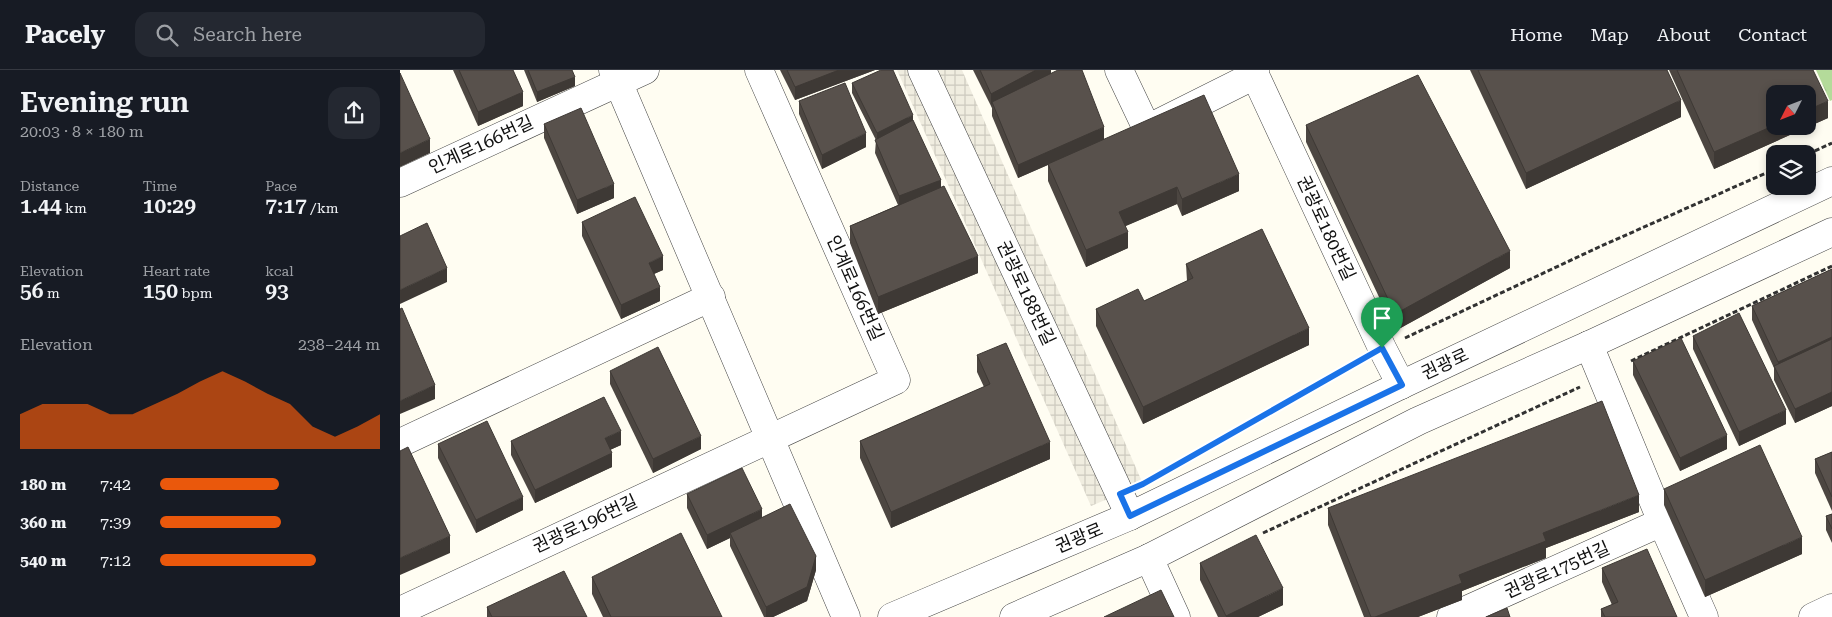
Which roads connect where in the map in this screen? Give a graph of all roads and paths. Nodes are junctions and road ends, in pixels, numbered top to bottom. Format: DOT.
graph roads {
  1 [pos="645,70"];
  2 [pos="759,70"];
  3 [pos="922,70"];
  4 [pos="1119,70"];
  5 [pos="1255,72"];
  6 [pos="616,76"];
  7 [pos="1832,144"];
  8 [pos="1816,151"];
  9 [pos="1766,173"];
  10 [pos="1832,182"];
  11 [pos="400,183"];
  12 [pos="1832,232"];
  13 [pos="1832,266"];
  14 [pos="711,297"];
  15 [pos="1590,345"];
  16 [pos="1382,348"];
  17 [pos="1631,361"];
  18 [pos="1585,384"];
  19 [pos="1402,385"];
  20 [pos="771,437"];
  21 [pos="400,443"];
  22 [pos="1203,450"];
  23 [pos="1130,516"];
  24 [pos="1662,522"];
  25 [pos="1262,533"];
  26 [pos="1149,558"];
  27 [pos="1832,608"];
  28 [pos="400,611"];
  29 [pos="846,617"];
  30 [pos="892,617"];
  31 [pos="1014,617"];
  32 [pos="1176,617"];
  33 [pos="1451,617"];
  34 [pos="1704,617"];
  35 [pos="1812,617"];
  1 -- 6 [label="street, 인계로166번길"];
  2 -- 20 [label="street, 인계로166번길"];
  3 -- 23 [label="street, 권광로188번길"];
  4 -- 5 [label="street"];
  5 -- 16 [label="street, 권광로180번길"];
  6 -- 11 [label="street, 인계로166번길"];
  6 -- 14 [label="street"];
  7 -- 8 [label="path"];
  9 -- 16 [label="path"];
  10 -- 19 [label="street, 권광로"];
  12 -- 15 [label="street"];
  13 -- 17 [label="path"];
  14 -- 20 [label="street"];
  14 -- 21 [label="street"];
  15 -- 24 [label="street"];
  15 -- 26 [label="street"];
  16 -- 19 [label="street, 권광로180번길"];
  16 -- 22 [label="path"];
  18 -- 25 [label="path"];
  19 -- 23 [label="street, 권광로"];
  20 -- 28 [label="street, 권광로196번길"];
  20 -- 29 [label="street"];
  23 -- 30 [label="street, 권광로"];
  24 -- 33 [label="street, 권광로175번길"];
  24 -- 34 [label="street"];
  26 -- 31 [label="street"];
  26 -- 32 [label="street"];
  27 -- 35 [label="street"];
}
